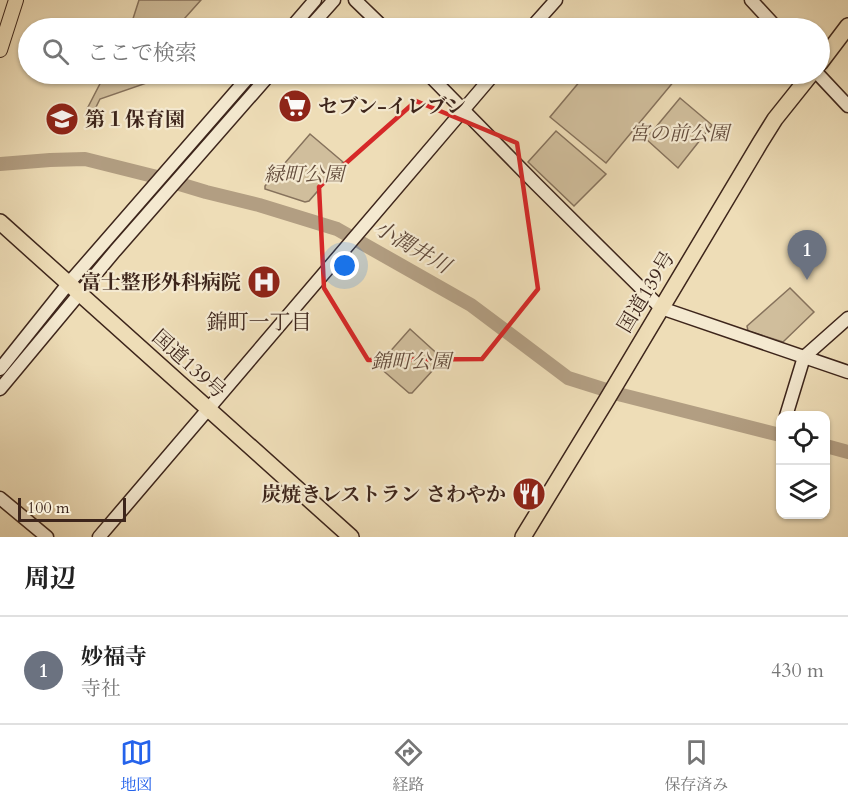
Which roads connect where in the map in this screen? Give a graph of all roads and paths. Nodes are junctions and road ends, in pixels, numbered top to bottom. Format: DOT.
graph roads {
  1 [pos="16,0"];
  2 [pos="315,0"];
  3 [pos="334,0"];
  4 [pos="356,0"];
  5 [pos="556,0"];
  6 [pos="751,0"];
  7 [pos="300,18"];
  8 [pos="318,18"];
  9 [pos="374,18"];
  10 [pos="540,18"];
  11 [pos="768,18"];
  12 [pos="848,26"];
  13 [pos="830,49"];
  14 [pos="0,50"];
  15 [pos="242,84"];
  16 [pos="261,84"];
  17 [pos="438,84"];
  18 [pos="486,84"];
  19 [pos="803,84"];
  20 [pos="827,84"];
  21 [pos="848,106"];
  22 [pos="464,110"];
  23 [pos="0,222"];
  24 [pos="74,289"];
  25 [pos="661,308"];
  26 [pos="848,318"];
  27 [pos="804,357"];
  28 [pos="0,369"];
  29 [pos="848,372"];
  30 [pos="0,389"];
  31 [pos="208,409"];
  32 [pos="788,411"];
  33 [pos="0,498"];
  34 [pos="47,537"];
  35 [pos="99,537"];
  36 [pos="351,537"];
  37 [pos="523,537"];
  1 -- 14 [label="main road"];
  2 -- 7 [label="street"];
  3 -- 8 [label="street"];
  4 -- 9 [label="street"];
  5 -- 10 [label="street"];
  6 -- 11 [label="street"];
  12 -- 13 [label="highway"];
  15 -- 24 [label="street"];
  16 -- 24 [label="street"];
  17 -- 22 [label="street"];
  18 -- 22 [label="street"];
  19 -- 25 [label="highway, 国道139号"];
  20 -- 21 [label="street"];
  22 -- 25 [label="street"];
  22 -- 31 [label="street"];
  23 -- 24 [label="highway, 国道139号"];
  24 -- 28 [label="street"];
  24 -- 30 [label="street"];
  24 -- 31 [label="highway, 国道139号"];
  25 -- 27 [label="street"];
  25 -- 37 [label="highway, 国道139号"];
  26 -- 27 [label="street"];
  27 -- 29 [label="street"];
  27 -- 32 [label="street"];
  31 -- 35 [label="street"];
  31 -- 36 [label="highway, 国道139号"];
  33 -- 34 [label="street"];
}
